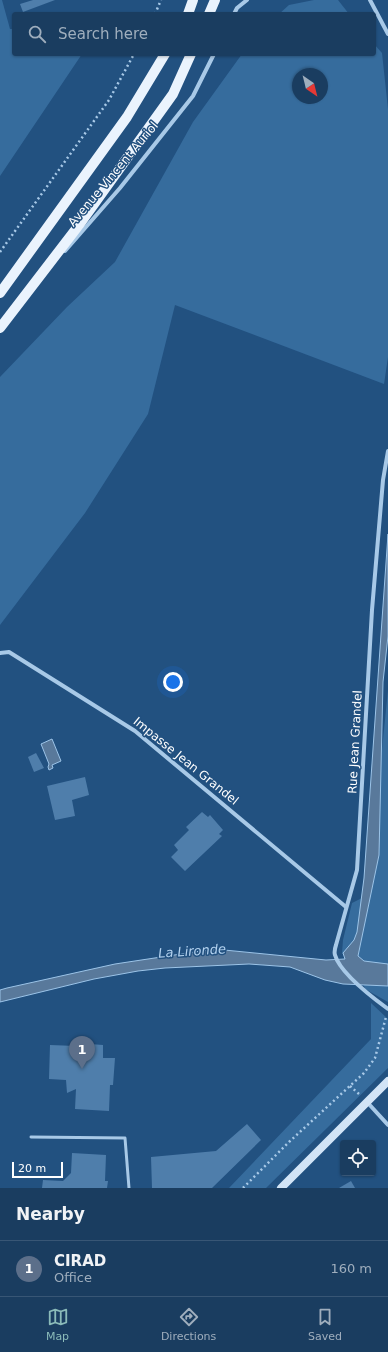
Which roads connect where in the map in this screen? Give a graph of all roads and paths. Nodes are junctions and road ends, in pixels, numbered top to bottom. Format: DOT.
graph roads {
  1 [pos="161,0"];
  2 [pos="193,0"];
  3 [pos="215,0"];
  4 [pos="247,0"];
  5 [pos="370,0"];
  6 [pos="156,12"];
  7 [pos="189,12"];
  8 [pos="210,12"];
  9 [pos="235,12"];
  10 [pos="388,34"];
  11 [pos="133,56"];
  12 [pos="164,56"];
  13 [pos="190,56"];
  14 [pos="213,56"];
  15 [pos="0,252"];
  16 [pos="0,293"];
  17 [pos="19,303"];
  18 [pos="0,328"];
  19 [pos="388,451"];
  20 [pos="0,653"];
  21 [pos="346,907"];
  22 [pos="388,1009"];
  23 [pos="388,1015"];
  24 [pos="388,1081"];
  25 [pos="366,1102"];
  26 [pos="388,1125"];
  27 [pos="31,1137"];
  28 [pos="129,1188"];
  29 [pos="243,1188"];
  30 [pos="281,1188"];
  1 -- 6 [label="path"];
  2 -- 7 [label="main road"];
  3 -- 8 [label="main road"];
  4 -- 9 [label="street"];
  5 -- 10 [label="street"];
  11 -- 15 [label="path"];
  12 -- 16 [label="main road, Avenue Vincent Auriol"];
  13 -- 17 [label="main road, Avenue Vincent Auriol"];
  14 -- 17 [label="street, Avenue Vincent Auriol"];
  17 -- 18 [label="main road, Avenue Vincent Auriol"];
  19 -- 21 [label="street, Rue Jean Grandel"];
  20 -- 21 [label="street, Impasse Jean Grandel"];
  21 -- 22 [label="street, Rue Jean Grandel"];
  23 -- 29 [label="path"];
  24 -- 25 [label="street"];
  25 -- 26 [label="street"];
  25 -- 30 [label="street"];
  27 -- 28 [label="lane"];
}
